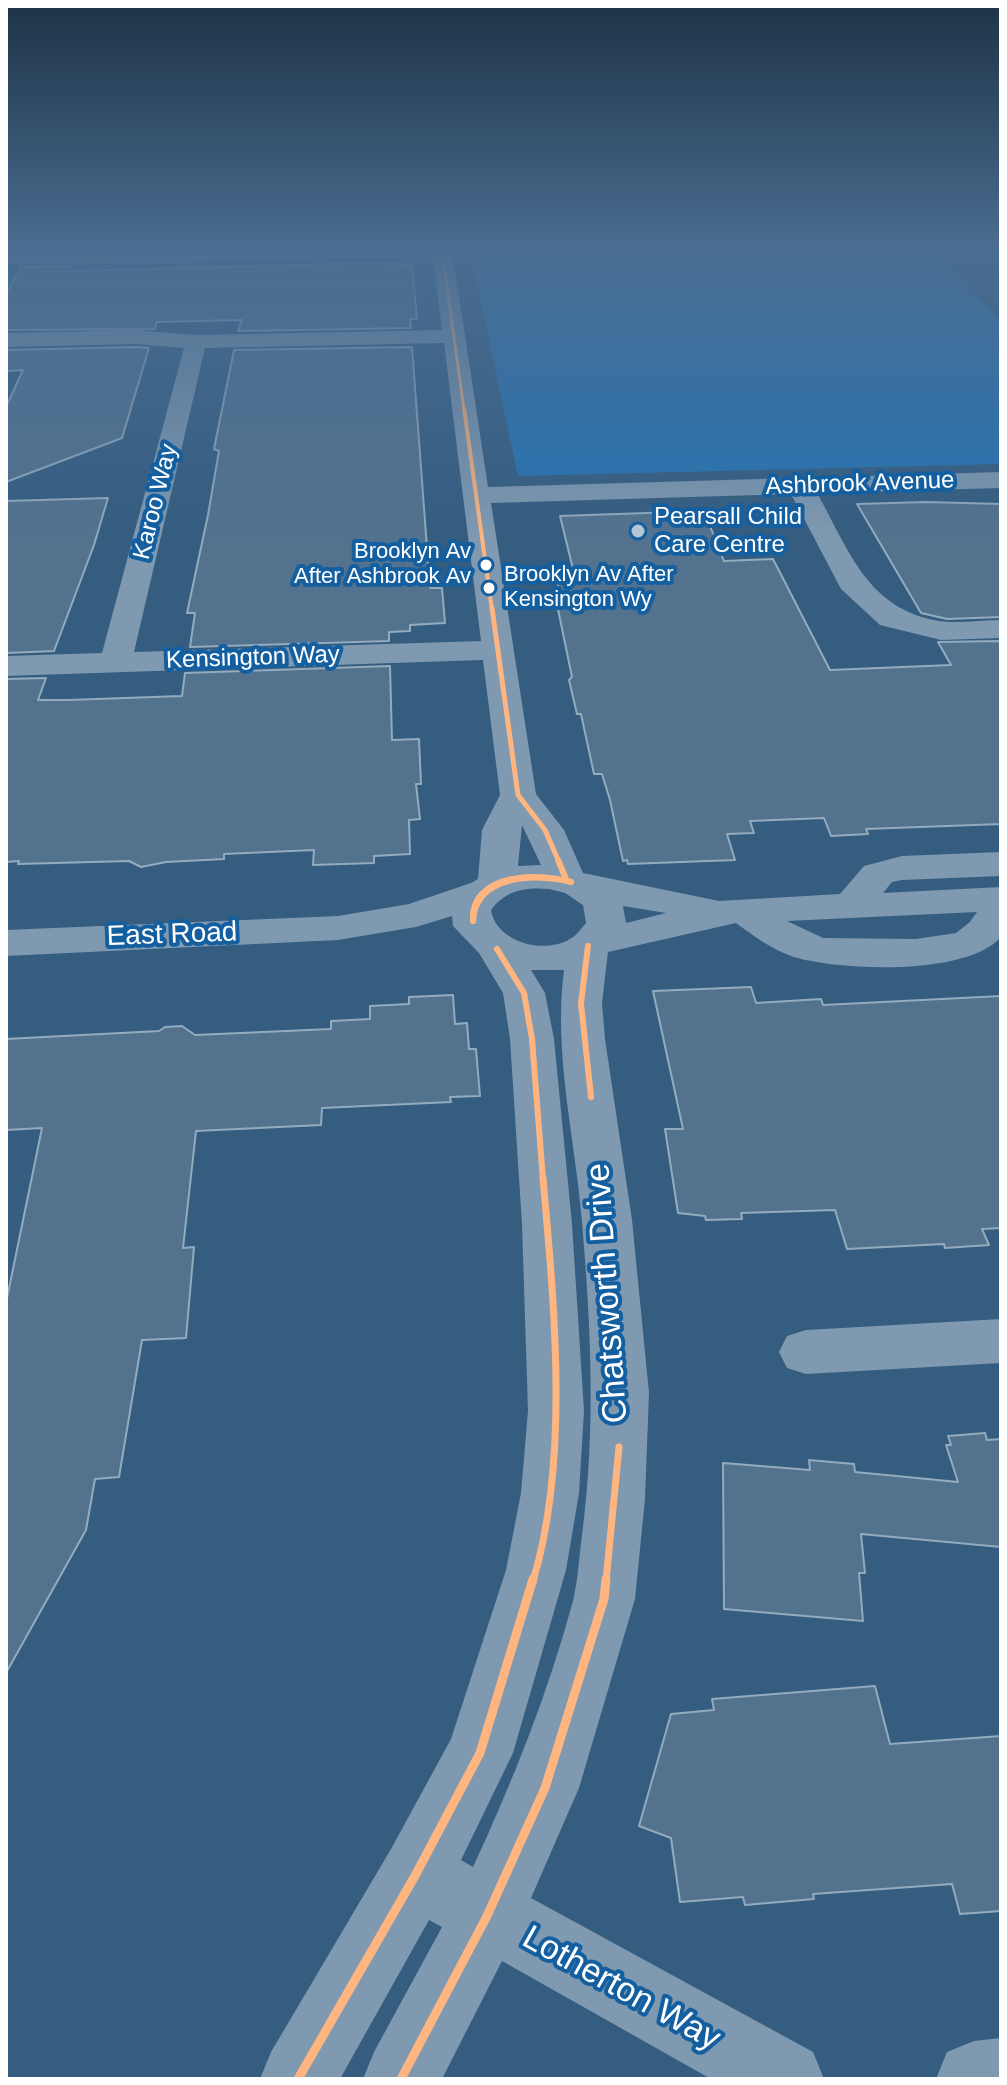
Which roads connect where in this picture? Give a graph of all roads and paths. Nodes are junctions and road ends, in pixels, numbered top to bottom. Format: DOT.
graph roads {
  1 [pos="195,347"];
  2 [pos="457,347"];
  3 [pos="1001,480"];
  4 [pos="799,485"];
  5 [pos="479,495"];
  6 [pos="1001,629"];
  7 [pos="500,650"];
  8 [pos="115,663"];
  9 [pos="6,666"];
  10 [pos="518,795"];
  11 [pos="1001,864"];
  12 [pos="575,883"];
  13 [pos="490,888"];
  14 [pos="1001,902"];
  15 [pos="852,906"];
  16 [pos="733,911"];
  17 [pos="338,928"];
  18 [pos="6,943"];
  19 [pos="590,944"];
  20 [pos="494,948"];
  21 [pos="607,1220"];
  22 [pos="547,1224"];
  23 [pos="1001,1341"];
  24 [pos="806,1352"];
  25 [pos="416,1874"];
  26 [pos="487,1916"];
  27 [pos="1001,2076"];
  28 [pos="298,2079"];
  29 [pos="401,2079"];
  30 [pos="786,2079"];
  31 [pos="974,2079"];
  1 -- 8 [label="street, Karoo Way"];
  2 -- 5 [label="street"];
  3 -- 4 [label="street, Ashbrook Avenue"];
  4 -- 5 [label="street, Ashbrook Avenue"];
  4 -- 6 [label="street"];
  5 -- 7 [label="street"];
  7 -- 8 [label="street, Kensington Way"];
  7 -- 10 [label="street"];
  8 -- 9 [label="street, Kensington Way"];
  10 -- 12 [label="street"];
  10 -- 13 [label="street"];
  11 -- 15 [label="street"];
  12 -- 13 [label="street"];
  12 -- 16 [label="street"];
  12 -- 19 [label="street"];
  13 -- 17 [label="street, East Road"];
  13 -- 20 [label="street"];
  14 -- 15 [label="street"];
  14 -- 16 [label="street"];
  15 -- 16 [label="street"];
  16 -- 19 [label="street"];
  17 -- 18 [label="street, East Road"];
  17 -- 20 [label="street, East Road"];
  19 -- 20 [label="street"];
  19 -- 21 [label="street, Chatsworth Drive"];
  20 -- 22 [label="street, Chatsworth Drive"];
  21 -- 22 [label="street"];
  21 -- 26 [label="street, Chatsworth Drive"];
  22 -- 25 [label="street, Chatsworth Drive"];
  23 -- 24 [label="street"];
  25 -- 26 [label="street, Lotherton Way"];
  25 -- 28 [label="street, Chatsworth Drive"];
  26 -- 29 [label="street, Chatsworth Drive"];
  26 -- 30 [label="street, Lotherton Way"];
  27 -- 31 [label="street"];
}
